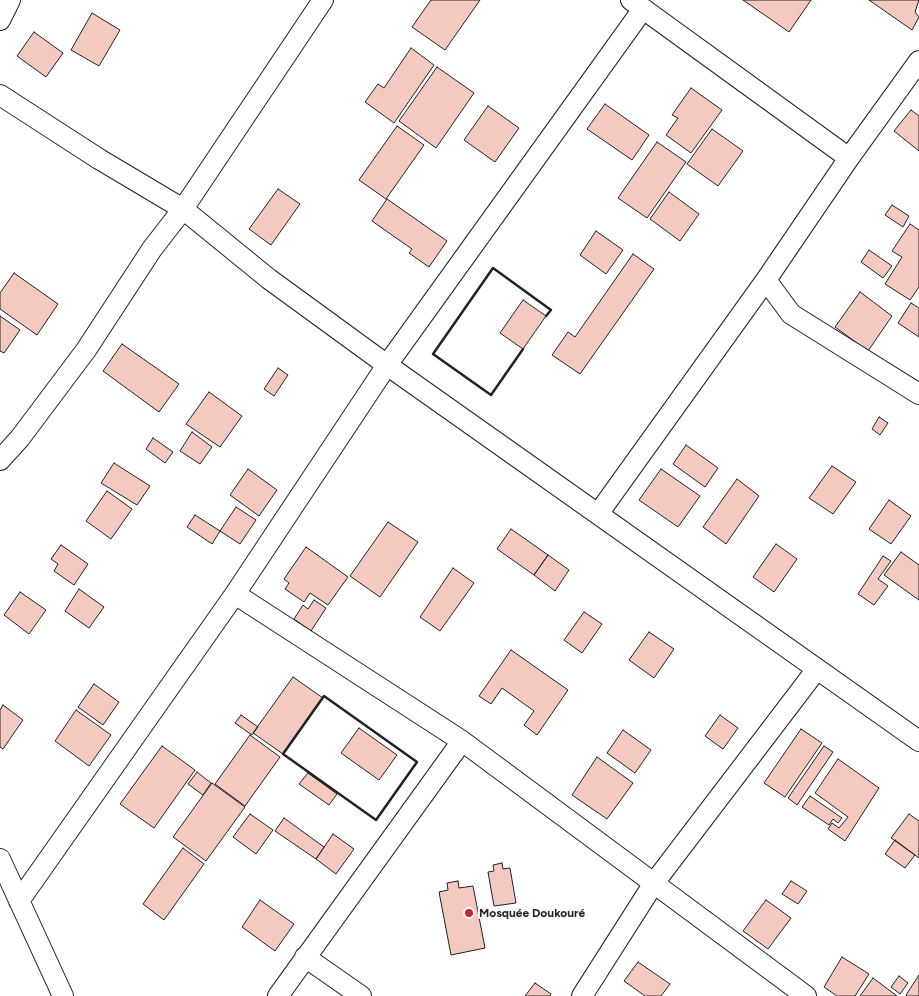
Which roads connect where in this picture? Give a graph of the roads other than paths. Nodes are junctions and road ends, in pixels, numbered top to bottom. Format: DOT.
graph roads {
  1 [pos="10,0"];
  2 [pos="323,0"];
  3 [pos="637,4"];
  4 [pos="0,20"];
  5 [pos="919,61"];
  6 [pos="0,95"];
  7 [pos="849,158"];
  8 [pos="183,210"];
  9 [pos="766,280"];
  10 [pos="387,366"];
  11 [pos="919,394"];
  12 [pos="0,460"];
  13 [pos="598,514"];
  14 [pos="235,594"];
  15 [pos="817,669"];
  16 [pos="462,741"];
  17 [pos="919,741"];
  18 [pos="0,859"];
  19 [pos="654,883"];
  20 [pos="19,900"];
  21 [pos="305,957"];
  22 [pos="63,996"];
  23 [pos="278,996"];
  24 [pos="361,996"];
  25 [pos="582,996"];
  26 [pos="806,996"];
  1 -- 4 [label="street"];
  2 -- 8 [label="street"];
  3 -- 7 [label="street"];
  3 -- 10 [label="street"];
  5 -- 7 [label="street"];
  6 -- 8 [label="street"];
  7 -- 9 [label="street"];
  8 -- 10 [label="street"];
  8 -- 12 [label="street"];
  9 -- 11 [label="street"];
  9 -- 13 [label="street"];
  10 -- 13 [label="street"];
  10 -- 14 [label="street"];
  13 -- 15 [label="street"];
  14 -- 16 [label="street"];
  14 -- 20 [label="street"];
  15 -- 17 [label="street"];
  15 -- 19 [label="street"];
  16 -- 19 [label="street"];
  16 -- 21 [label="street"];
  18 -- 20 [label="street"];
  19 -- 25 [label="street"];
  19 -- 26 [label="street"];
  20 -- 22 [label="street"];
  21 -- 23 [label="street"];
  21 -- 24 [label="street"];
}
